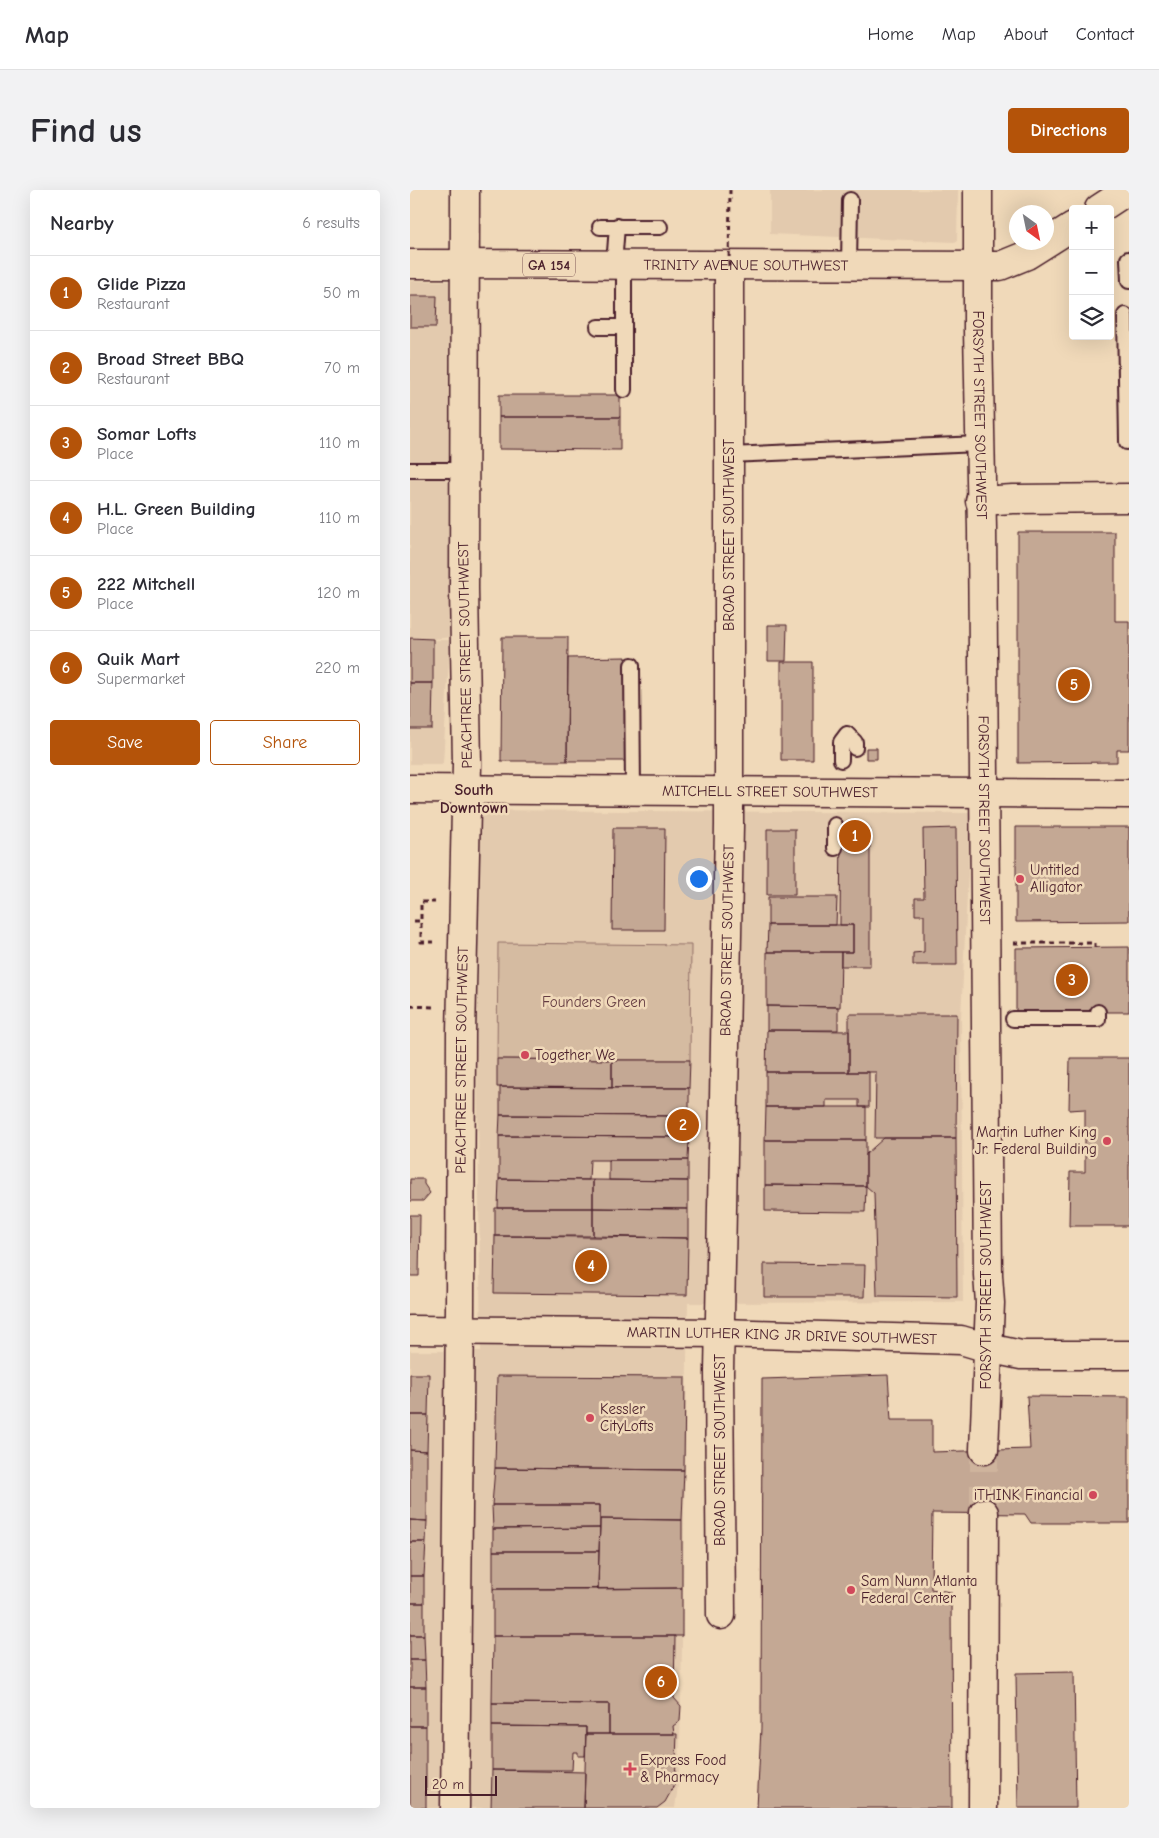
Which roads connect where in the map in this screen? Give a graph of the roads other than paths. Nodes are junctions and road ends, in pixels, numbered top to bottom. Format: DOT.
graph roads {
  1 [pos="465,190"];
  2 [pos="978,190"];
  3 [pos="1128,190"];
  4 [pos="850,200"];
  5 [pos="1105,205"];
  6 [pos="600,226"];
  7 [pos="617,226"];
  8 [pos="660,226"];
  9 [pos="1069,228"];
  10 [pos="1128,259"];
  11 [pos="410,264"];
  12 [pos="465,265"];
  13 [pos="619,265"];
  14 [pos="730,266"];
  15 [pos="849,267"];
  16 [pos="978,267"];
  17 [pos="1129,281"];
  18 [pos="1125,315"];
  19 [pos="598,327"];
  20 [pos="624,328"];
  21 [pos="624,390"];
  22 [pos="1127,442"];
  23 [pos="979,444"];
  24 [pos="729,455"];
  25 [pos="410,470"];
  26 [pos="464,470"];
  27 [pos="1129,498"];
  28 [pos="980,501"];
  29 [pos="632,665"];
  30 [pos="855,748"];
  31 [pos="842,760"];
  32 [pos="410,790"];
  33 [pos="466,791"];
  34 [pos="633,791"];
  35 [pos="728,791"];
  36 [pos="984,794"];
  37 [pos="1129,794"];
  38 [pos="835,825"];
  39 [pos="835,848"];
  40 [pos="1098,1012"];
  41 [pos="1013,1019"];
  42 [pos="421,1330"];
  43 [pos="460,1331"];
  44 [pos="720,1333"];
  45 [pos="988,1348"];
  46 [pos="1129,1355"];
  47 [pos="984,1450"];
  48 [pos="984,1513"];
  49 [pos="721,1615"];
  50 [pos="455,1808"];
  51 [pos="983,1808"];
  1 -- 12 [label="main road, PEACHTREE STREET SOUTHWEST"];
  2 -- 16 [label="main road, FORSYTH STREET SOUTHWEST"];
  3 -- 5 [label="main road"];
  4 -- 15 [label="lane"];
  6 -- 7 [label="lane"];
  7 -- 8 [label="lane"];
  7 -- 13 [label="lane"];
  9 -- 16 [label="main road, TRINITY AVENUE SOUTHWEST / GA 154"];
  10 -- 17 [label="lane"];
  11 -- 12 [label="main road, TRINITY AVENUE SOUTHWEST / GA 154"];
  12 -- 13 [label="main road, TRINITY AVENUE SOUTHWEST / GA 154"];
  12 -- 26 [label="main road, PEACHTREE STREET SOUTHWEST"];
  13 -- 14 [label="main road, TRINITY AVENUE SOUTHWEST / GA 154"];
  13 -- 20 [label="lane"];
  14 -- 15 [label="main road, TRINITY AVENUE SOUTHWEST / GA 154"];
  14 -- 24 [label="main road, BROAD STREET SOUTHWEST"];
  15 -- 16 [label="main road, TRINITY AVENUE SOUTHWEST / GA 154"];
  16 -- 23 [label="main road, FORSYTH STREET SOUTHWEST"];
  18 -- 22 [label="lane"];
  19 -- 20 [label="lane"];
  20 -- 21 [label="lane"];
  23 -- 24 [label="lane"];
  23 -- 28 [label="main road, FORSYTH STREET SOUTHWEST"];
  24 -- 35 [label="main road, BROAD STREET SOUTHWEST"];
  25 -- 26 [label="lane"];
  26 -- 33 [label="main road, PEACHTREE STREET SOUTHWEST"];
  27 -- 28 [label="main road"];
  28 -- 36 [label="main road, FORSYTH STREET SOUTHWEST"];
  29 -- 34 [label="lane"];
  30 -- 31 [label="lane"];
  32 -- 33 [label="main road, MITCHELL STREET SOUTHWEST"];
  33 -- 34 [label="main road, MITCHELL STREET SOUTHWEST"];
  33 -- 43 [label="main road, PEACHTREE STREET SOUTHWEST"];
  34 -- 35 [label="main road, MITCHELL STREET SOUTHWEST"];
  35 -- 36 [label="main road, MITCHELL STREET SOUTHWEST"];
  35 -- 44 [label="main road, BROAD STREET SOUTHWEST"];
  36 -- 37 [label="main road, MITCHELL STREET SOUTHWEST"];
  36 -- 45 [label="main road, FORSYTH STREET SOUTHWEST"];
  38 -- 39 [label="lane"];
  40 -- 41 [label="lane"];
  42 -- 43 [label="main road, MARTIN LUTHER KING JR DRIVE SOUTHWEST"];
  43 -- 44 [label="main road, MARTIN LUTHER KING JR DRIVE SOUTHWEST"];
  43 -- 50 [label="main road, PEACHTREE STREET SOUTHWEST"];
  44 -- 45 [label="main road, MARTIN LUTHER KING JR DRIVE SOUTHWEST"];
  44 -- 49 [label="main road, BROAD STREET SOUTHWEST"];
  45 -- 46 [label="main road, MARTIN LUTHER KING JR DRIVE SOUTHWEST"];
  45 -- 47 [label="main road, FORSYTH STREET SOUTHWEST"];
  48 -- 51 [label="main road"];
}
